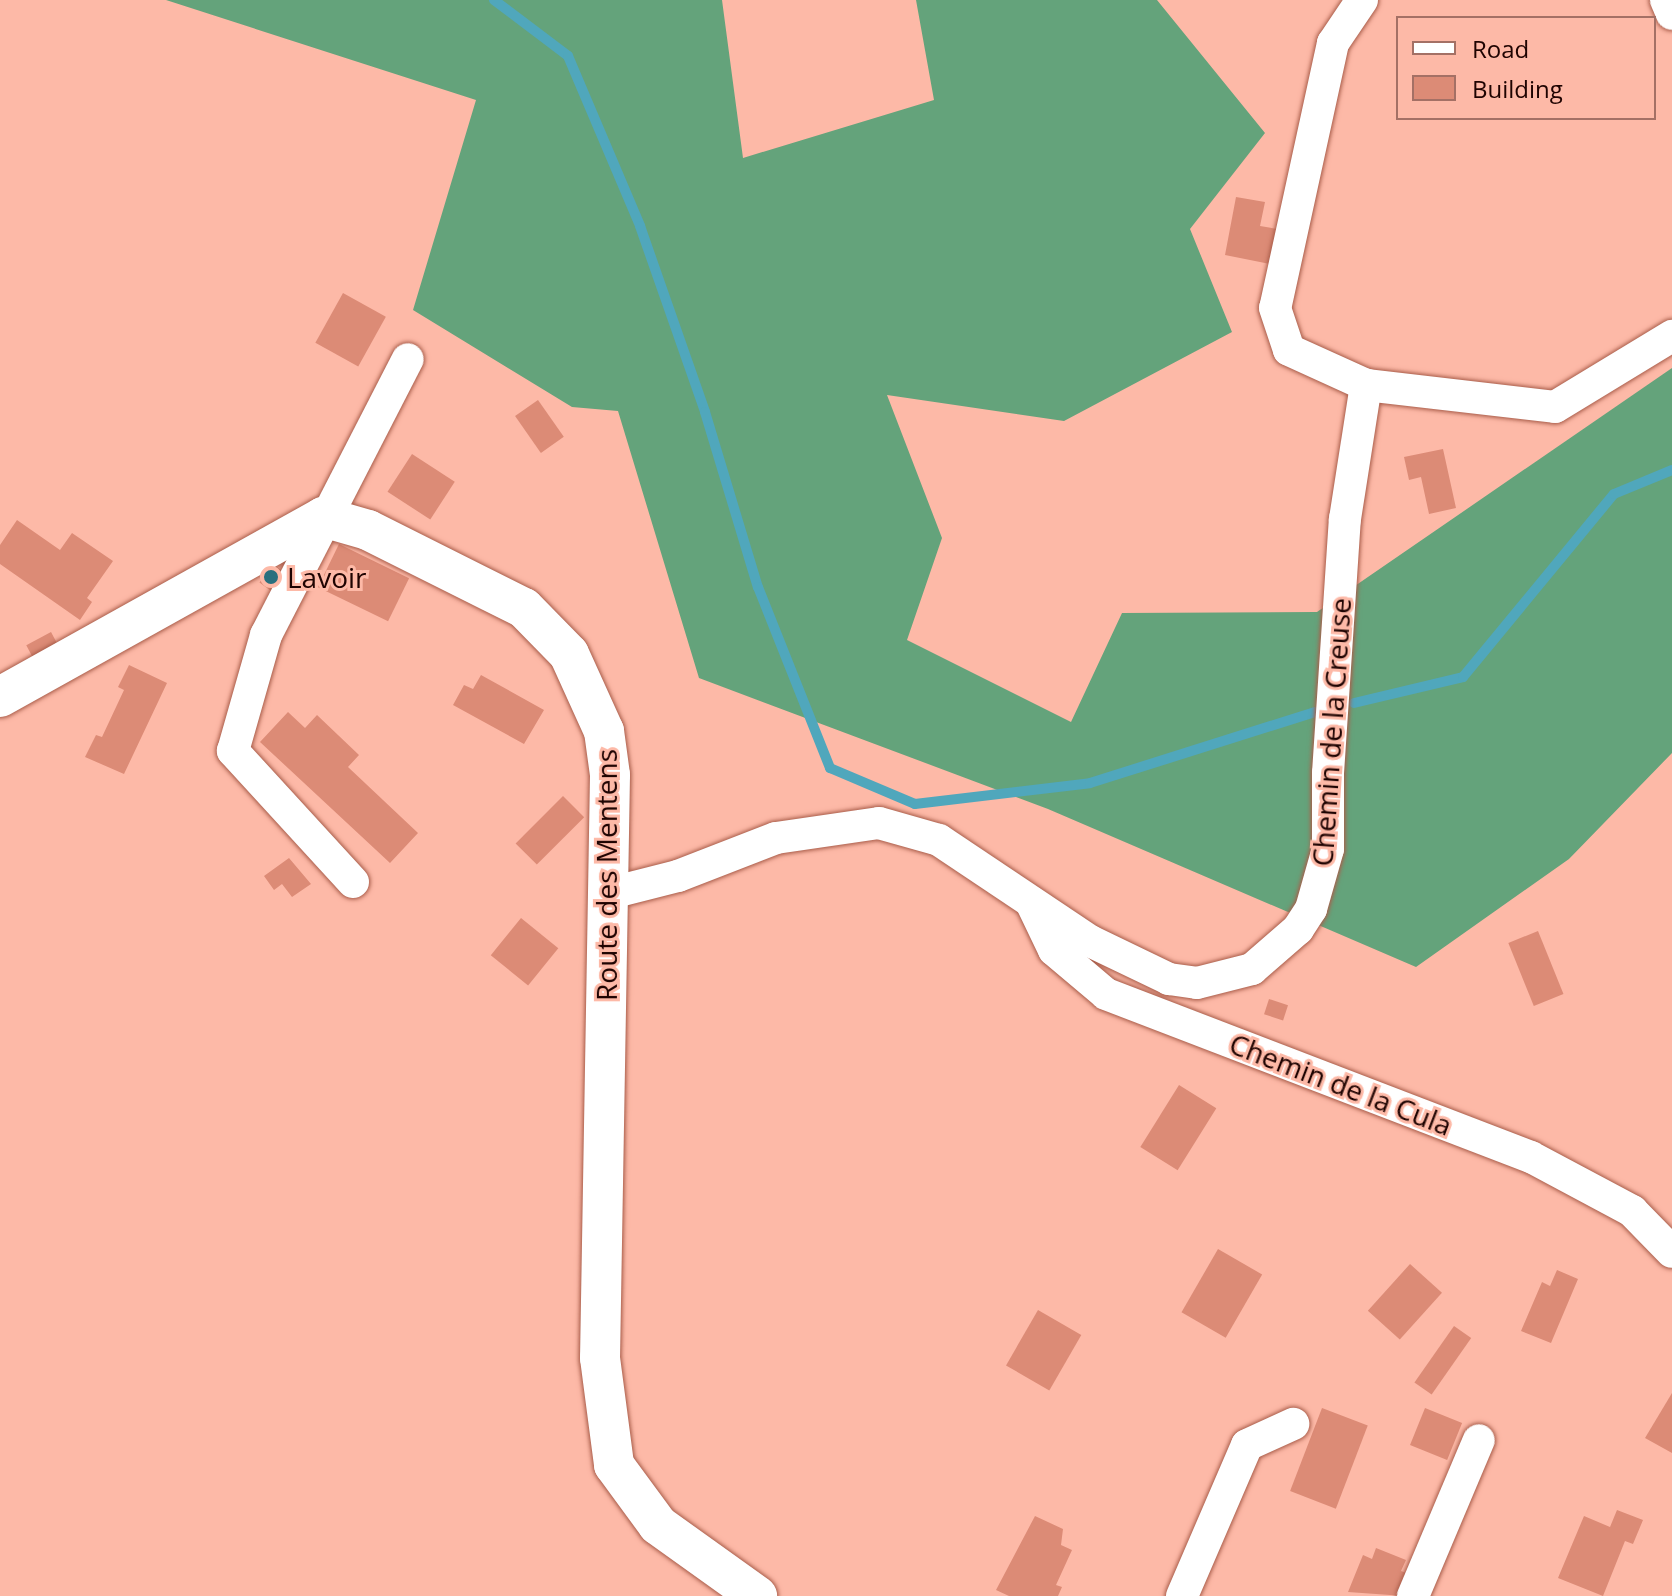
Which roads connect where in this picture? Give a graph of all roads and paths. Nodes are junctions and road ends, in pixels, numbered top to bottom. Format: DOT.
graph roads {
  1 [pos="1362,0"];
  2 [pos="1666,0"];
  3 [pos="1672,14"];
  4 [pos="1672,336"];
  5 [pos="408,359"];
  6 [pos="1366,385"];
  7 [pos="323,517"];
  8 [pos="0,697"];
  9 [pos="353,882"];
  10 [pos="607,894"];
  11 [pos="1030,900"];
  12 [pos="1672,1252"];
  13 [pos="1293,1424"];
  14 [pos="1479,1440"];
  15 [pos="757,1596"];
  16 [pos="1182,1596"];
  17 [pos="1413,1596"];
  1 -- 6 [label="street"];
  2 -- 3 [label="street"];
  4 -- 6 [label="street"];
  5 -- 7 [label="street"];
  6 -- 11 [label="street, Chemin de la Creuse"];
  7 -- 8 [label="street"];
  7 -- 9 [label="street"];
  7 -- 10 [label="street, Route des Mentens"];
  10 -- 11 [label="street, Chemin de la Creuse"];
  10 -- 15 [label="street, Route des Mentens"];
  11 -- 12 [label="street, Chemin de la Cula"];
  13 -- 16 [label="street"];
  14 -- 17 [label="street"];
}
